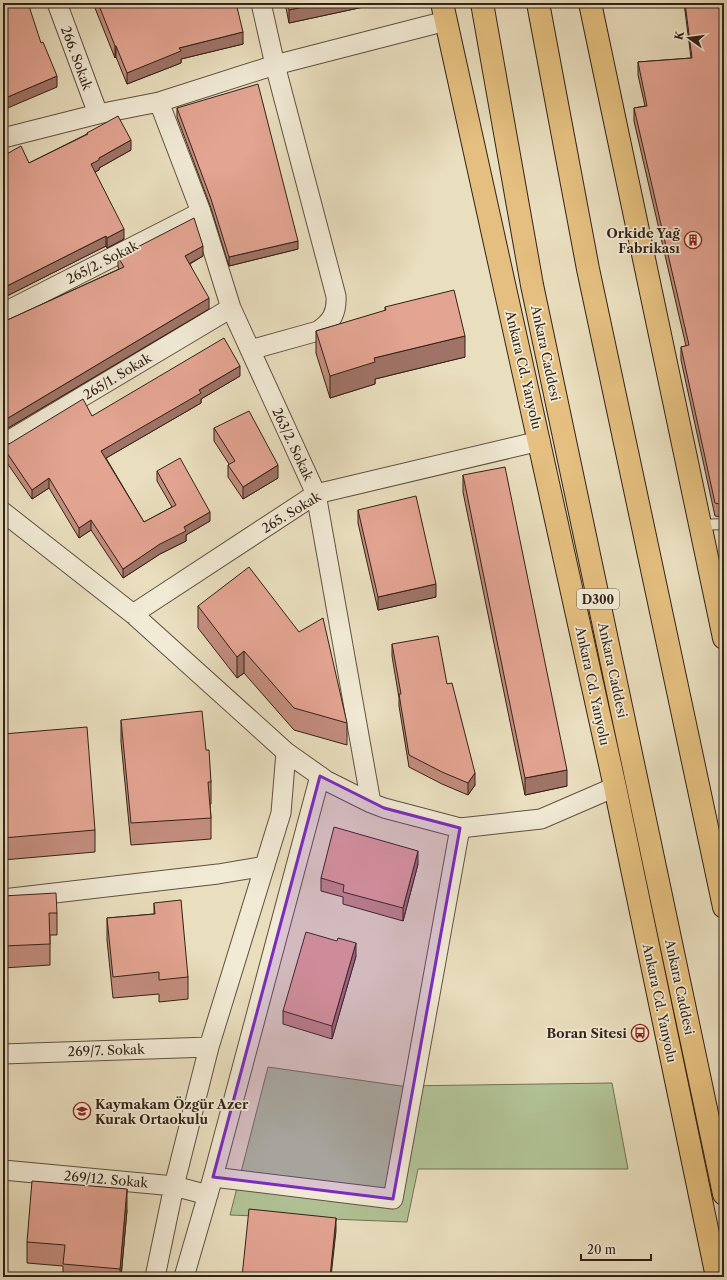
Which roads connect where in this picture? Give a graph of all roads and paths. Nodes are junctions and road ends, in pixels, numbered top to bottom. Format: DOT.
graph roads {
  1 [pos="57,3"];
  2 [pos="261,3"];
  3 [pos="482,3"];
  4 [pos="538,3"];
  5 [pos="590,3"];
  6 [pos="444,12"];
  7 [pos="275,65"];
  8 [pos="159,102"];
  9 [pos="98,114"];
  10 [pos="3,138"];
  11 [pos="201,212"];
  12 [pos="231,308"];
  13 [pos="3,313"];
  14 [pos="250,350"];
  15 [pos="540,441"];
  16 [pos="3,444"];
  17 [pos="316,494"];
  18 [pos="3,512"];
  19 [pos="724,524"];
  20 [pos="699,525"];
  21 [pos="133,614"];
  22 [pos="724,638"];
  23 [pos="286,752"];
  24 [pos="320,776"];
  25 [pos="616,787"];
  26 [pos="370,803"];
  27 [pos="460,828"];
  28 [pos="264,866"];
  29 [pos="3,899"];
  30 [pos="724,907"];
  31 [pos="209,1047"];
  32 [pos="3,1054"];
  33 [pos="3,1170"];
  34 [pos="174,1186"];
  35 [pos="210,1186"];
  36 [pos="724,1194"];
  37 [pos="155,1277"];
  38 [pos="184,1277"];
  39 [pos="717,1277"];
  1 -- 9 [label="street, 266. Sokak"];
  2 -- 7 [label="street"];
  3 -- 36 [label="main road, Ankara Caddesi / D300"];
  4 -- 30 [label="main road"];
  5 -- 20 [label="main road"];
  6 -- 7 [label="street"];
  6 -- 15 [label="main road, Ankara Cd. Yanyolu"];
  7 -- 8 [label="street"];
  7 -- 14 [label="street"];
  8 -- 9 [label="street"];
  8 -- 11 [label="street, 263/2. Sokak"];
  9 -- 10 [label="street"];
  11 -- 12 [label="street, 263/2. Sokak"];
  11 -- 13 [label="street, 265/2. Sokak"];
  12 -- 14 [label="street, 263/2. Sokak"];
  12 -- 16 [label="street, 265/1. Sokak"];
  14 -- 17 [label="street, 263/2. Sokak"];
  15 -- 17 [label="street, 265. Sokak"];
  15 -- 25 [label="main road, Ankara Cd. Yanyolu"];
  17 -- 21 [label="street, 265. Sokak"];
  17 -- 26 [label="street, 263/2. Sokak"];
  18 -- 21 [label="street"];
  19 -- 20 [label="lane"];
  20 -- 22 [label="main road"];
  21 -- 23 [label="street"];
  23 -- 24 [label="street"];
  23 -- 28 [label="street"];
  24 -- 26 [label="street"];
  24 -- 35 [label="street"];
  25 -- 27 [label="street"];
  25 -- 39 [label="main road, Ankara Cd. Yanyolu"];
  26 -- 27 [label="street"];
  27 -- 35 [label="street, 269/12. Sokak"];
  28 -- 29 [label="street"];
  28 -- 31 [label="street"];
  31 -- 32 [label="street, 269/7. Sokak"];
  31 -- 34 [label="street"];
  33 -- 34 [label="street, 269/12. Sokak"];
  34 -- 35 [label="street, 269/12. Sokak"];
  34 -- 37 [label="street"];
  35 -- 38 [label="street"];
}
